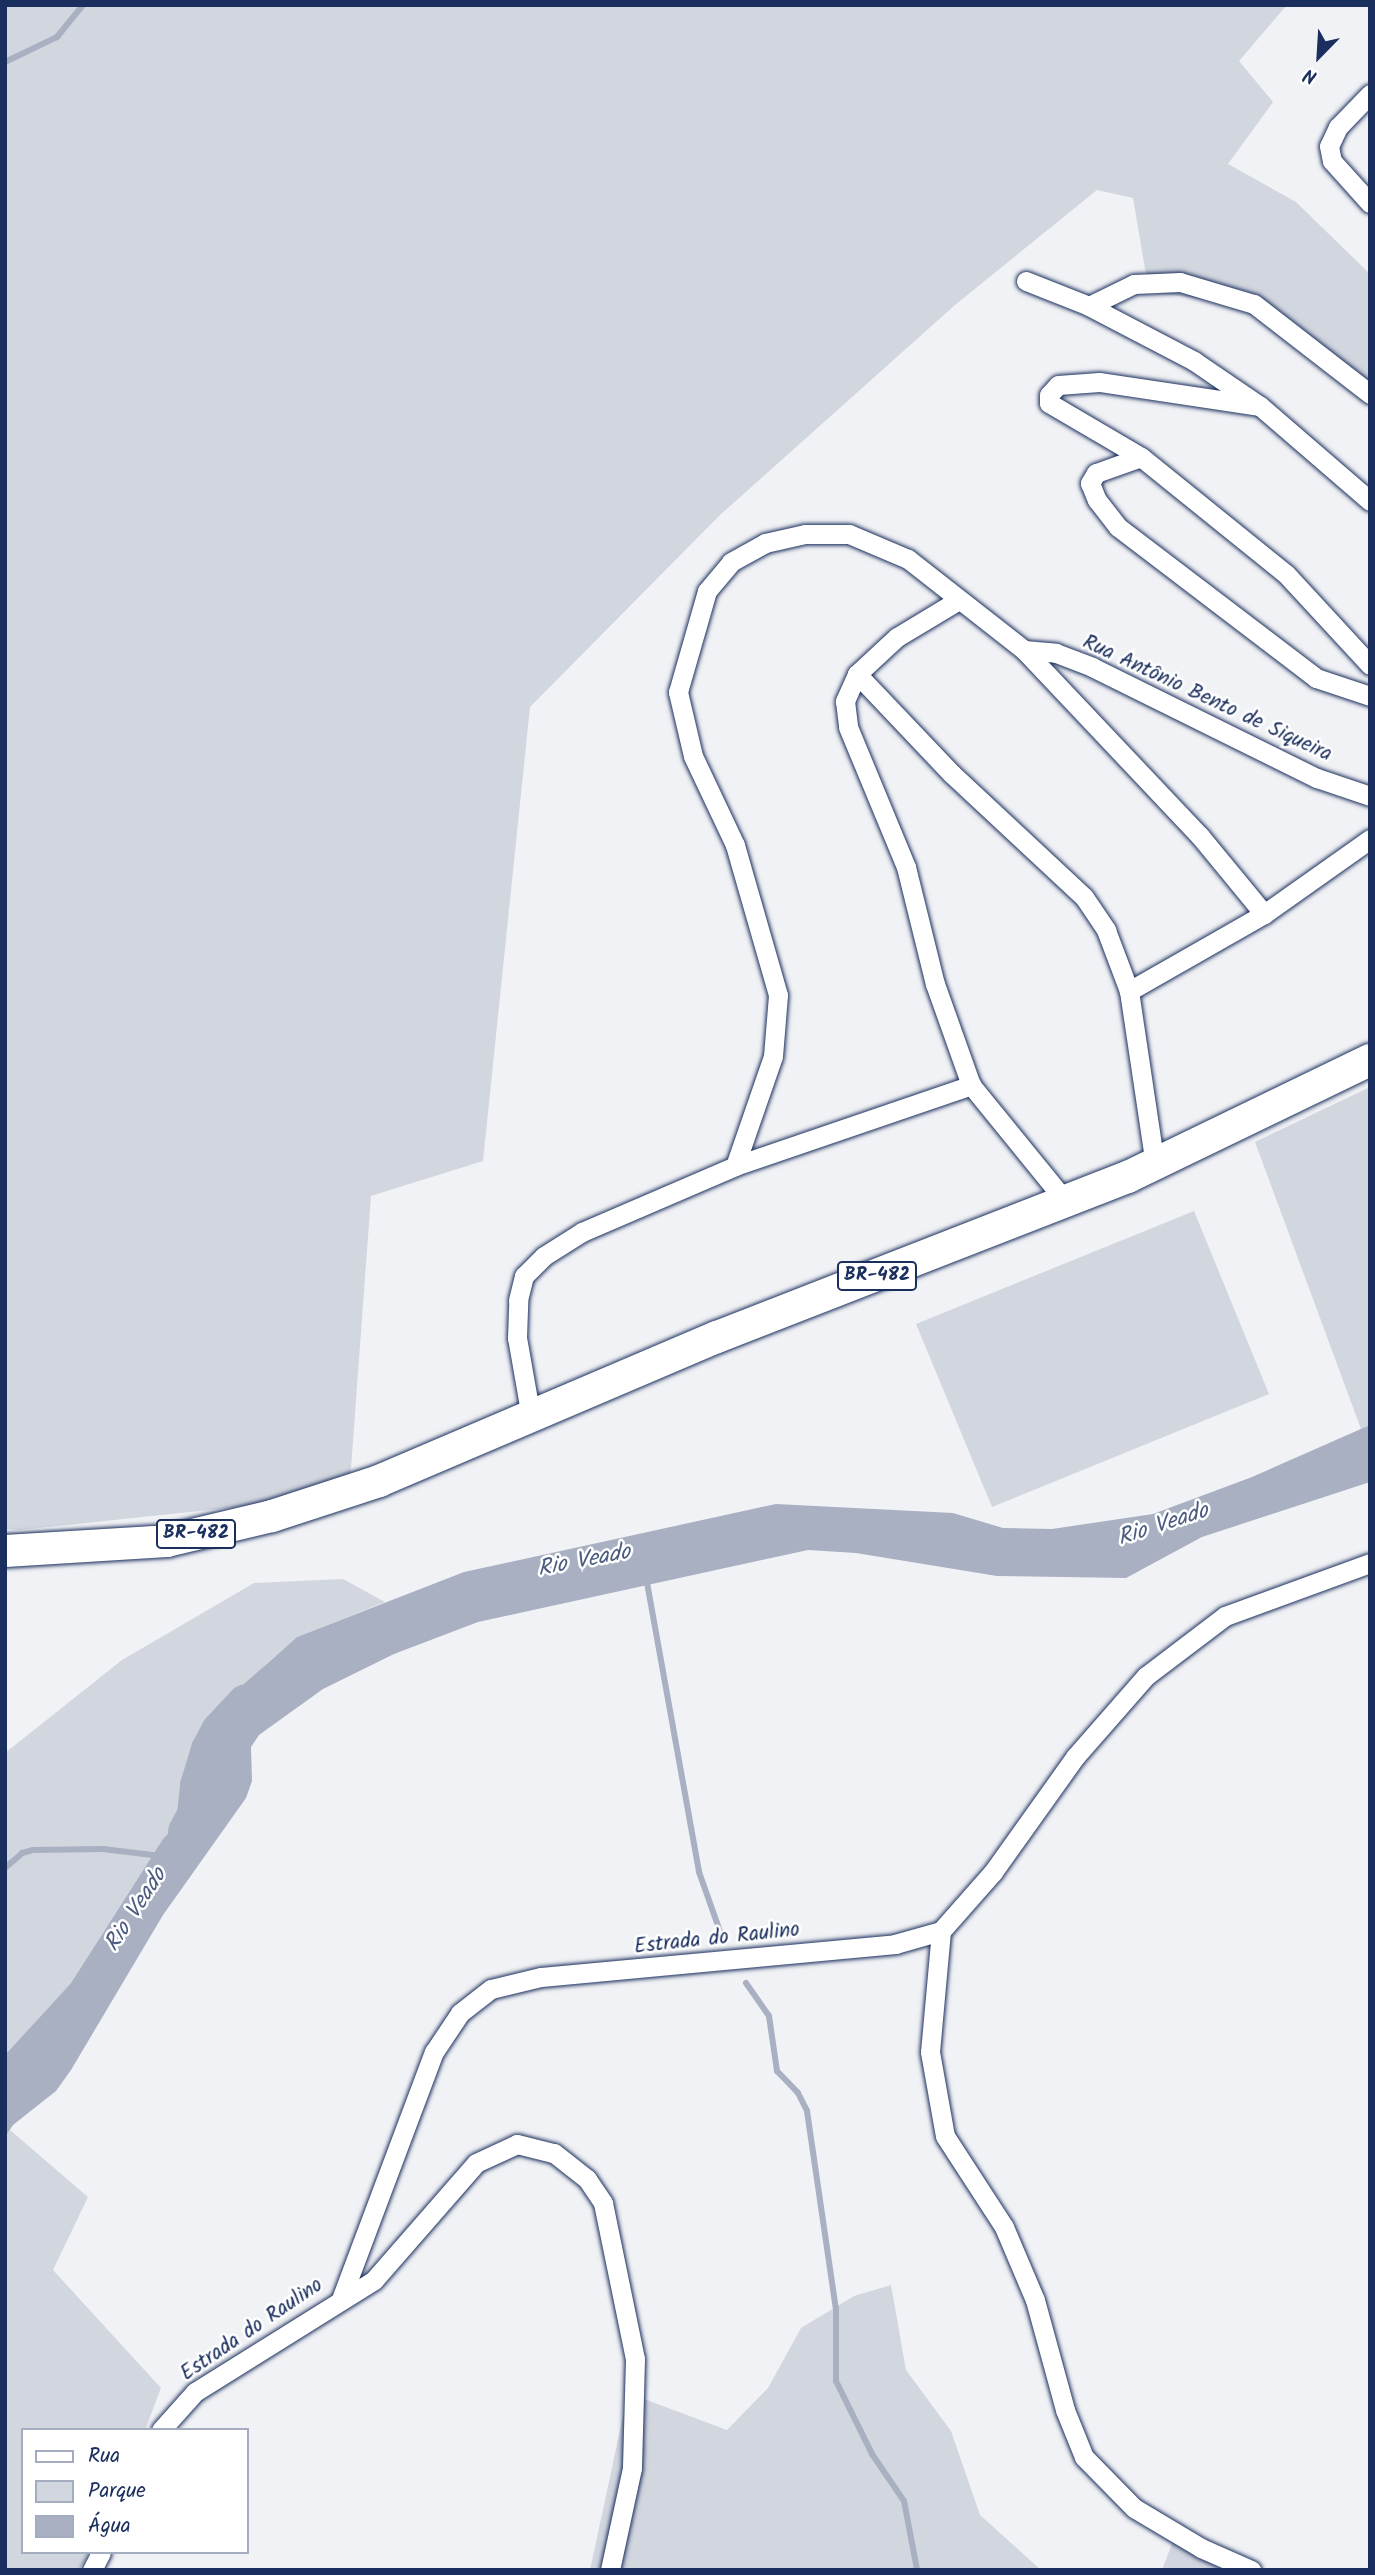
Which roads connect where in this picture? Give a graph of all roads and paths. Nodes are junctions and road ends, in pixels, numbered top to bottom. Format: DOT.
graph roads {
  1 [pos="1370,94"];
  2 [pos="1370,203"];
  3 [pos="1026,281"];
  4 [pos="1089,306"];
  5 [pos="1370,394"];
  6 [pos="1260,406"];
  7 [pos="1141,457"];
  8 [pos="1370,501"];
  9 [pos="957,601"];
  10 [pos="1024,650"];
  11 [pos="1370,665"];
  12 [pos="857,674"];
  13 [pos="1370,696"];
  14 [pos="1370,796"];
  15 [pos="1370,839"];
  16 [pos="1264,914"];
  17 [pos="1129,991"];
  18 [pos="1370,1060"];
  19 [pos="971,1085"];
  20 [pos="1155,1164"];
  21 [pos="735,1166"];
  22 [pos="1066,1202"];
  23 [pos="531,1417"];
  24 [pos="5,1551"];
  25 [pos="1370,1563"];
  26 [pos="941,1931"];
  27 [pos="341,2299"];
  28 [pos="163,2428"];
  29 [pos="100,2554"];
  30 [pos="92,2570"];
  31 [pos="610,2570"];
  32 [pos="1251,2570"];
  1 -- 2 [label="street"];
  3 -- 4 [label="street"];
  4 -- 5 [label="street"];
  4 -- 6 [label="street"];
  6 -- 7 [label="street"];
  6 -- 8 [label="street"];
  7 -- 11 [label="street"];
  7 -- 13 [label="street"];
  9 -- 10 [label="street, Rua Antônio Bento de Siqueira"];
  9 -- 12 [label="street"];
  9 -- 21 [label="street, Rua Antônio Bento de Siqueira"];
  10 -- 14 [label="street, Rua Antônio Bento de Siqueira"];
  10 -- 16 [label="street, Rua Antônio Bento de Siqueira"];
  12 -- 17 [label="street"];
  12 -- 19 [label="street"];
  15 -- 16 [label="street"];
  16 -- 17 [label="street"];
  17 -- 20 [label="street"];
  18 -- 20 [label="highway, BR-482"];
  19 -- 21 [label="street"];
  19 -- 22 [label="street"];
  20 -- 22 [label="highway, BR-482"];
  21 -- 23 [label="street"];
  22 -- 23 [label="highway, BR-482"];
  23 -- 24 [label="highway, BR-482"];
  25 -- 26 [label="street"];
  26 -- 27 [label="street, Estrada do Raulino"];
  26 -- 32 [label="street"];
  27 -- 28 [label="street, Estrada do Raulino"];
  27 -- 31 [label="street"];
  29 -- 30 [label="street"];
}
